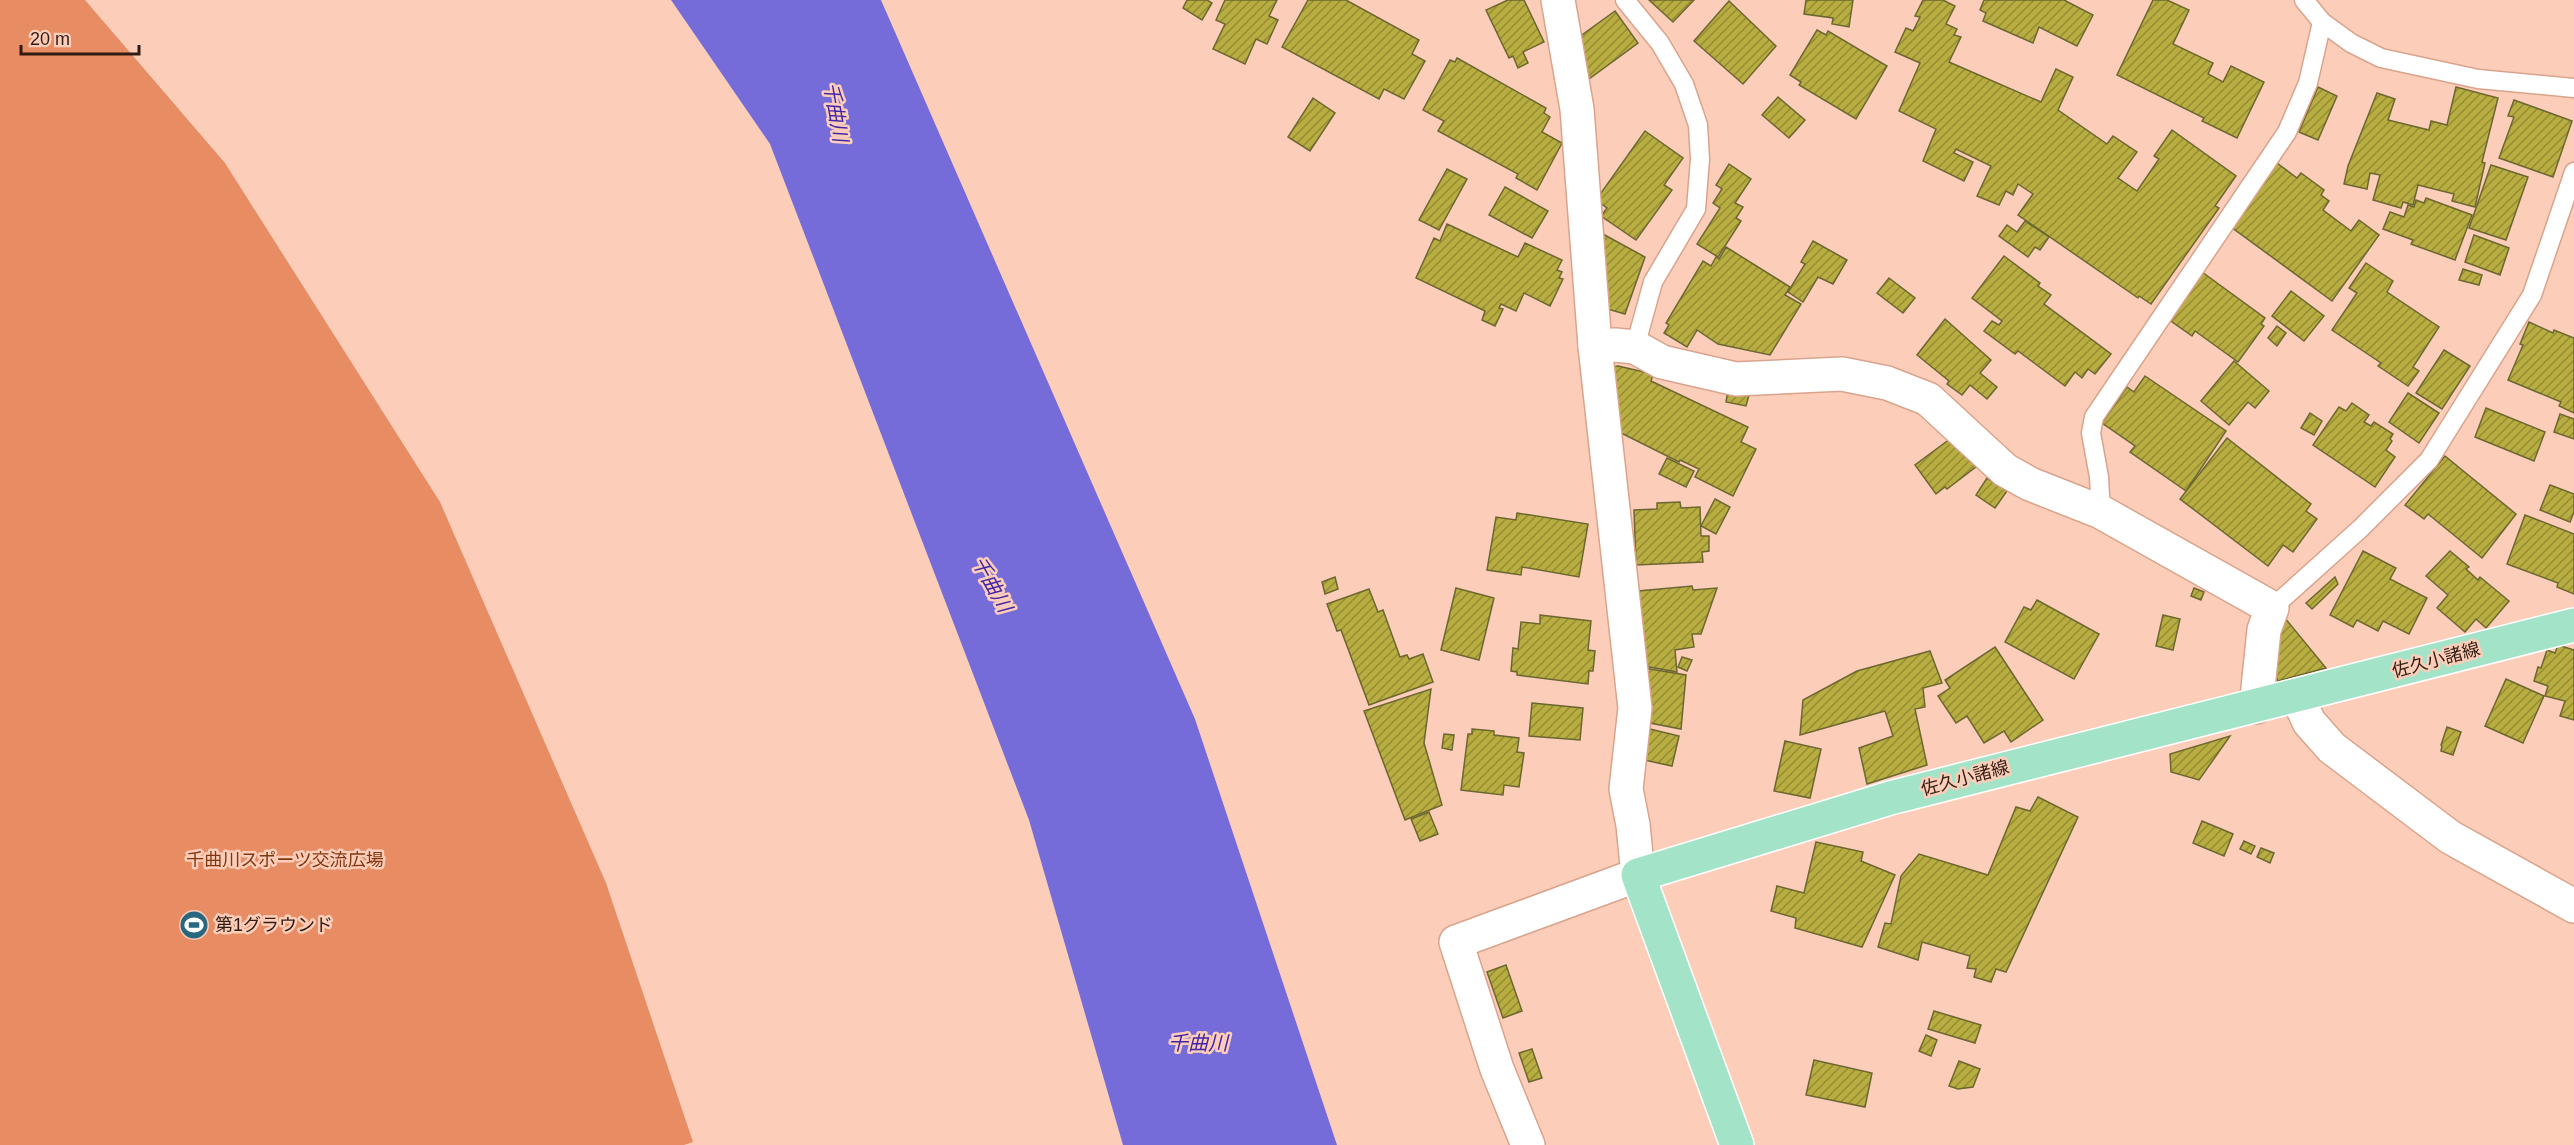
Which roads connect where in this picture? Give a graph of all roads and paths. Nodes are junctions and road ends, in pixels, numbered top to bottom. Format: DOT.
graph roads {
  1 [pos="1558,0"];
  2 [pos="1625,0"];
  3 [pos="2304,0"];
  4 [pos="2322,22"];
  5 [pos="2574,88"];
  6 [pos="2574,172"];
  7 [pos="1595,346"];
  8 [pos="1635,347"];
  9 [pos="2101,512"];
  10 [pos="2272,608"];
  11 [pos="2574,625"];
  12 [pos="2297,696"];
  13 [pos="2256,707"];
  14 [pos="1638,875"];
  15 [pos="2574,906"];
  16 [pos="1528,1145"];
  17 [pos="1737,1145"];
  1 -- 7 [label="street"];
  2 -- 8 [label="lane"];
  3 -- 4 [label="lane"];
  4 -- 5 [label="lane"];
  4 -- 9 [label="lane"];
  6 -- 10 [label="lane"];
  7 -- 8 [label="street"];
  7 -- 14 [label="street"];
  8 -- 9 [label="street"];
  9 -- 10 [label="street"];
  10 -- 13 [label="street"];
  11 -- 12 [label="main road, 佐久小諸線"];
  12 -- 13 [label="main road, 佐久小諸線"];
  12 -- 15 [label="street"];
  13 -- 14 [label="main road, 佐久小諸線"];
  14 -- 16 [label="street"];
  14 -- 17 [label="main road"];
}
